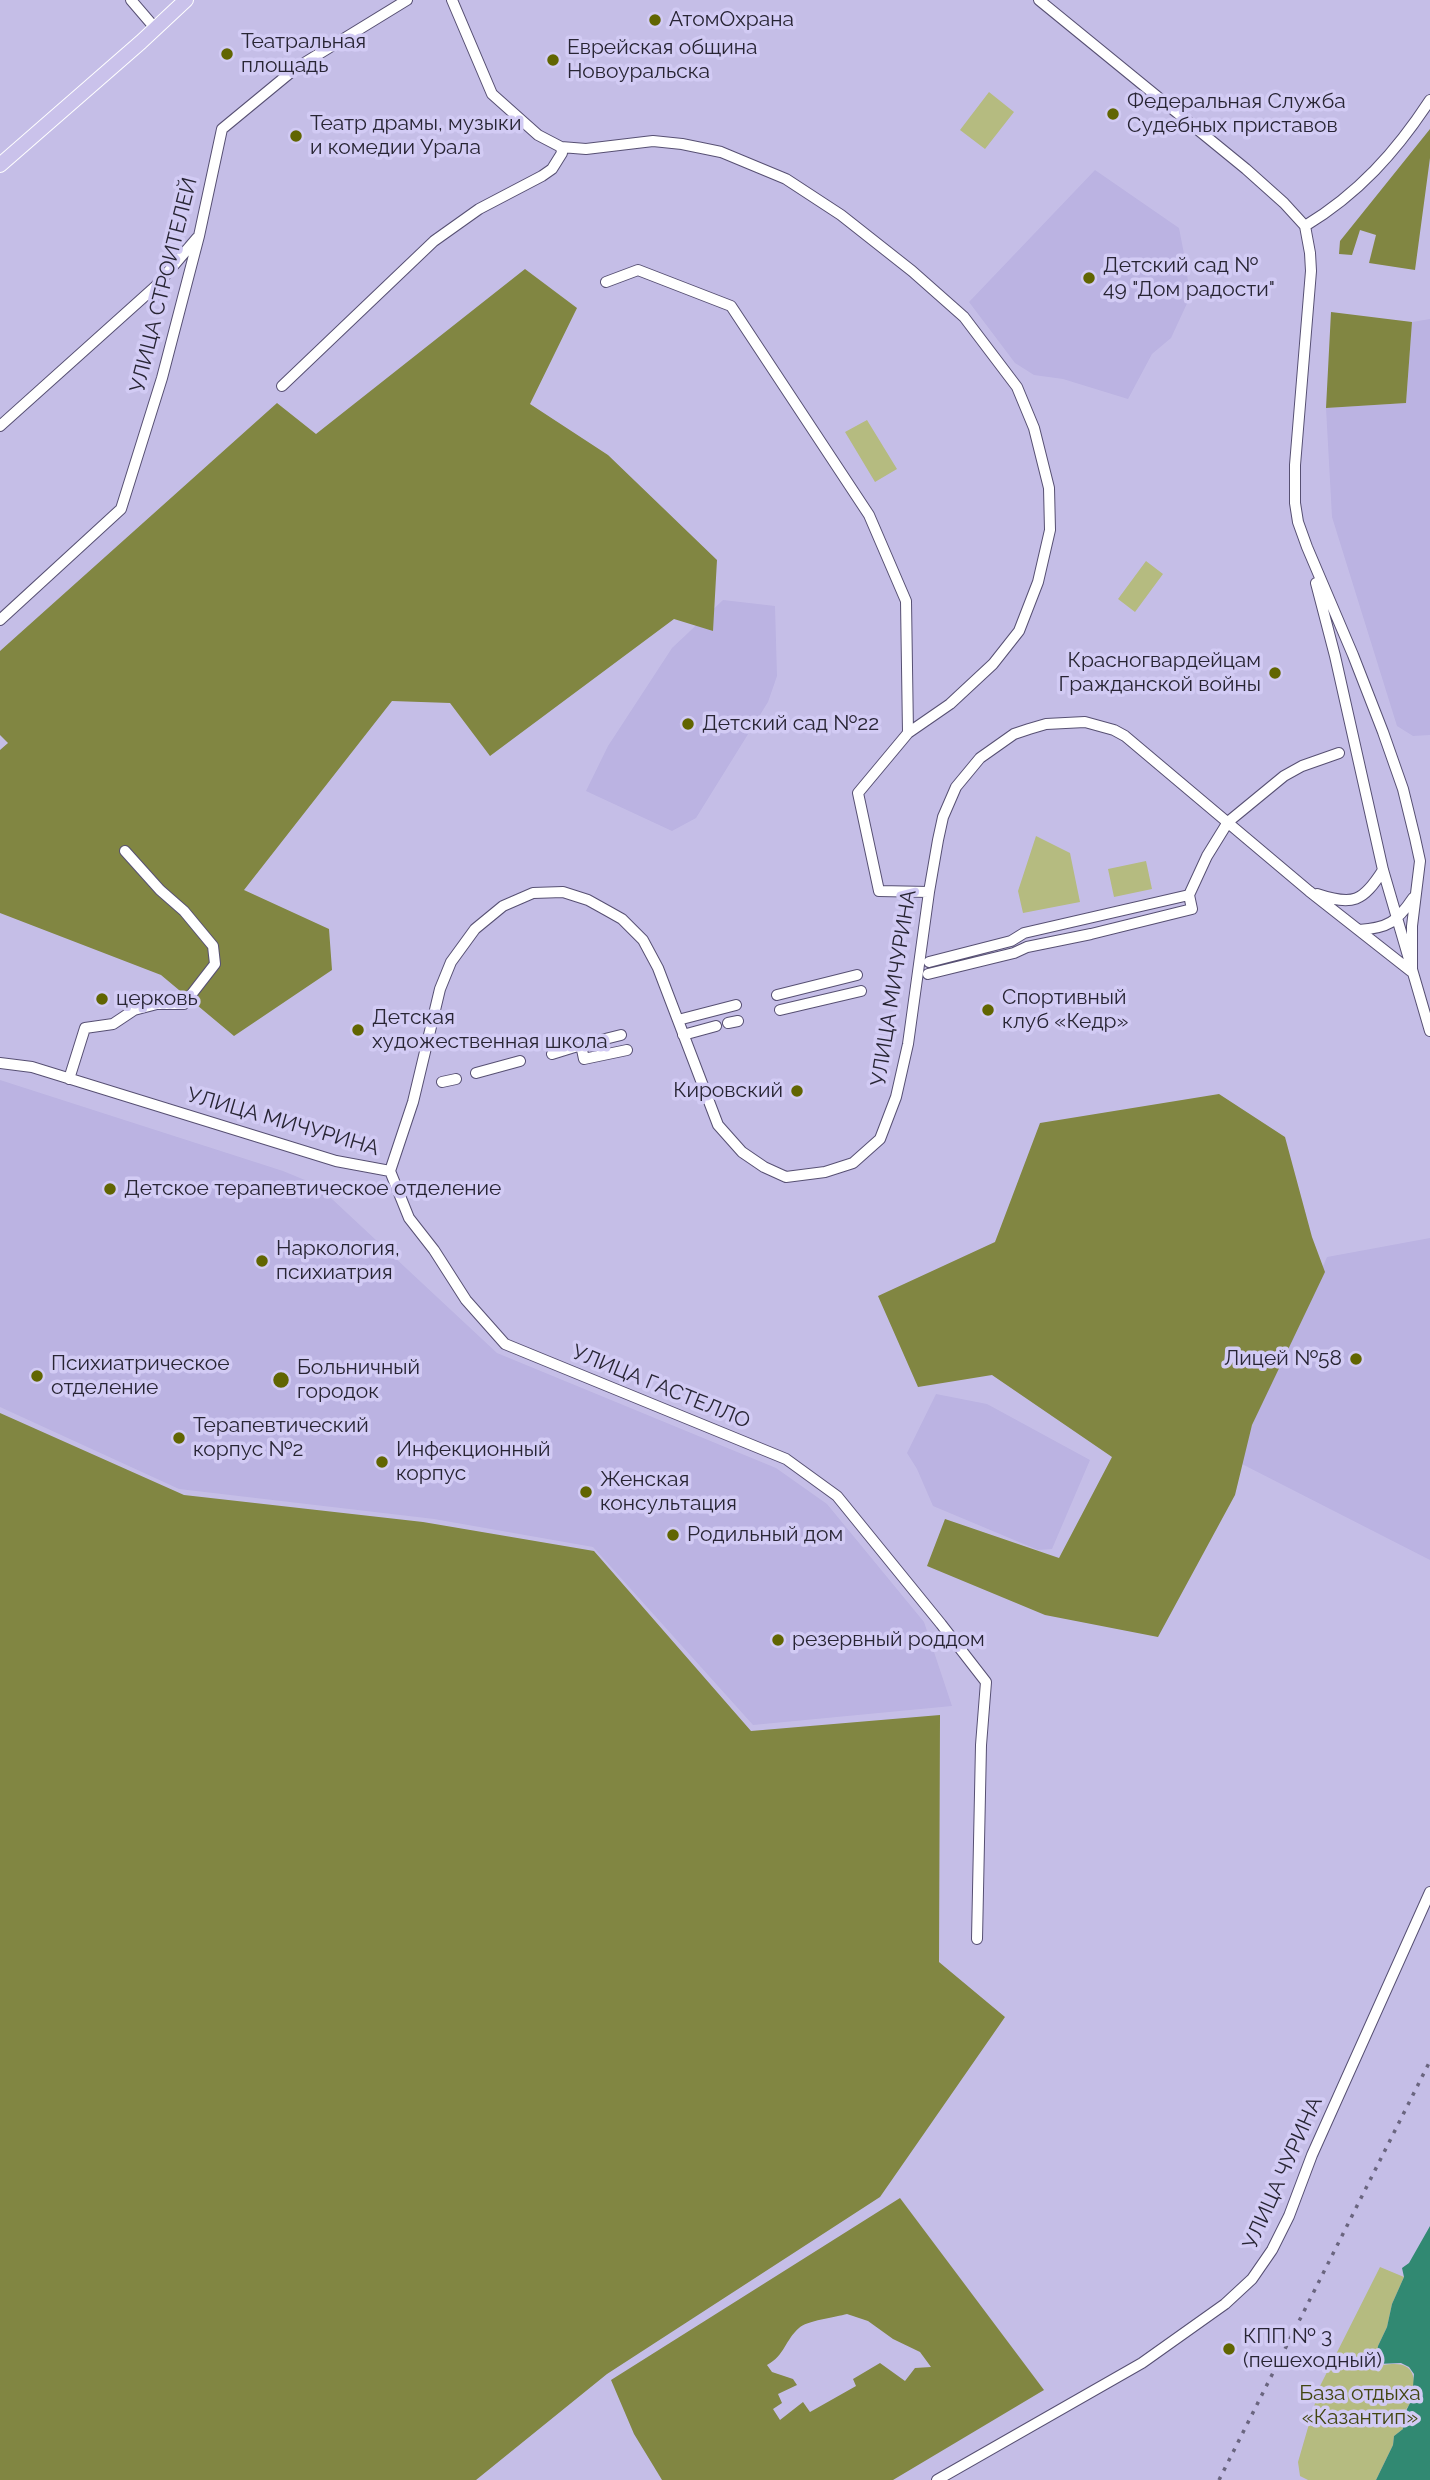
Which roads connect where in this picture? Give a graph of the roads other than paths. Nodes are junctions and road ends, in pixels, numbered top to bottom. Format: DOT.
graph roads {
  1 [pos="131,0"];
  2 [pos="186,0"];
  3 [pos="407,0"];
  4 [pos="452,0"];
  5 [pos="1039,0"];
  6 [pos="155,28"];
  7 [pos="1430,100"];
  8 [pos="561,147"];
  9 [pos="0,165"];
  10 [pos="1305,226"];
  11 [pos="198,236"];
  12 [pos="606,282"];
  13 [pos="282,386"];
  14 [pos="0,426"];
  15 [pos="1307,547"];
  16 [pos="0,620"];
  17 [pos="1353,655"];
  18 [pos="1335,656"];
  19 [pos="908,733"];
  20 [pos="1339,753"];
  21 [pos="1228,822"];
  22 [pos="125,851"];
  23 [pos="1383,870"];
  24 [pos="1309,891"];
  25 [pos="929,892"];
  26 [pos="1416,893"];
  27 [pos="1189,895"];
  28 [pos="1397,919"];
  29 [pos="1359,930"];
  30 [pos="1412,972"];
  31 [pos="857,975"];
  32 [pos="861,991"];
  33 [pos="777,995"];
  34 [pos="736,1004"];
  35 [pos="780,1010"];
  36 [pos="678,1020"];
  37 [pos="716,1026"];
  38 [pos="1429,1028"];
  39 [pos="621,1035"];
  40 [pos="683,1035"];
  41 [pos="581,1045"];
  42 [pos="627,1050"];
  43 [pos="552,1054"];
  44 [pos="520,1061"];
  45 [pos="0,1063"];
  46 [pos="476,1073"];
  47 [pos="69,1079"];
  48 [pos="456,1079"];
  49 [pos="442,1082"];
  50 [pos="390,1171"];
  51 [pos="1430,1892"];
  52 [pos="978,1939"];
  53 [pos="937,2480"];
  1 -- 6 [label="street"];
  2 -- 6 [label="main road"];
  3 -- 11 [label="street, УЛИЦА СТРОИТЕЛЕЙ"];
  4 -- 8 [label="street"];
  5 -- 10 [label="street"];
  6 -- 9 [label="main road"];
  7 -- 10 [label="street"];
  8 -- 13 [label="street"];
  8 -- 19 [label="street"];
  10 -- 15 [label="street"];
  11 -- 14 [label="street"];
  11 -- 16 [label="street, УЛИЦА СТРОИТЕЛЕЙ"];
  12 -- 19 [label="street"];
  15 -- 17 [label="street"];
  15 -- 18 [label="street"];
  17 -- 18 [label="street"];
  17 -- 26 [label="street"];
  18 -- 23 [label="street"];
  19 -- 25 [label="street"];
  20 -- 21 [label="street"];
  21 -- 24 [label="street, УЛИЦА МИЧУРИНА"];
  21 -- 25 [label="street, УЛИЦА МИЧУРИНА"];
  21 -- 27 [label="street"];
  22 -- 47 [label="street"];
  23 -- 24 [label="street"];
  23 -- 28 [label="street"];
  24 -- 29 [label="street, УЛИЦА МИЧУРИНА"];
  25 -- 40 [label="street, УЛИЦА МИЧУРИНА"];
  26 -- 28 [label="street"];
  26 -- 30 [label="street"];
  27 -- 27 [label="street"];
  28 -- 29 [label="street"];
  28 -- 30 [label="street"];
  29 -- 30 [label="street, УЛИЦА МИЧУРИНА"];
  30 -- 38 [label="street"];
  31 -- 33 [label="street"];
  32 -- 35 [label="street"];
  34 -- 36 [label="street"];
  36 -- 40 [label="street, УЛИЦА МИЧУРИНА"];
  36 -- 50 [label="street, УЛИЦА МИЧУРИНА"];
  37 -- 40 [label="street"];
  39 -- 41 [label="street"];
  41 -- 42 [label="street"];
  41 -- 43 [label="street"];
  44 -- 46 [label="street"];
  45 -- 47 [label="street, УЛИЦА МИЧУРИНА"];
  47 -- 50 [label="street, УЛИЦА МИЧУРИНА"];
  48 -- 49 [label="street"];
  50 -- 52 [label="street, УЛИЦА ГАСТЕЛЛО"];
  51 -- 53 [label="street, УЛИЦА ЧУРИНА"];
}
